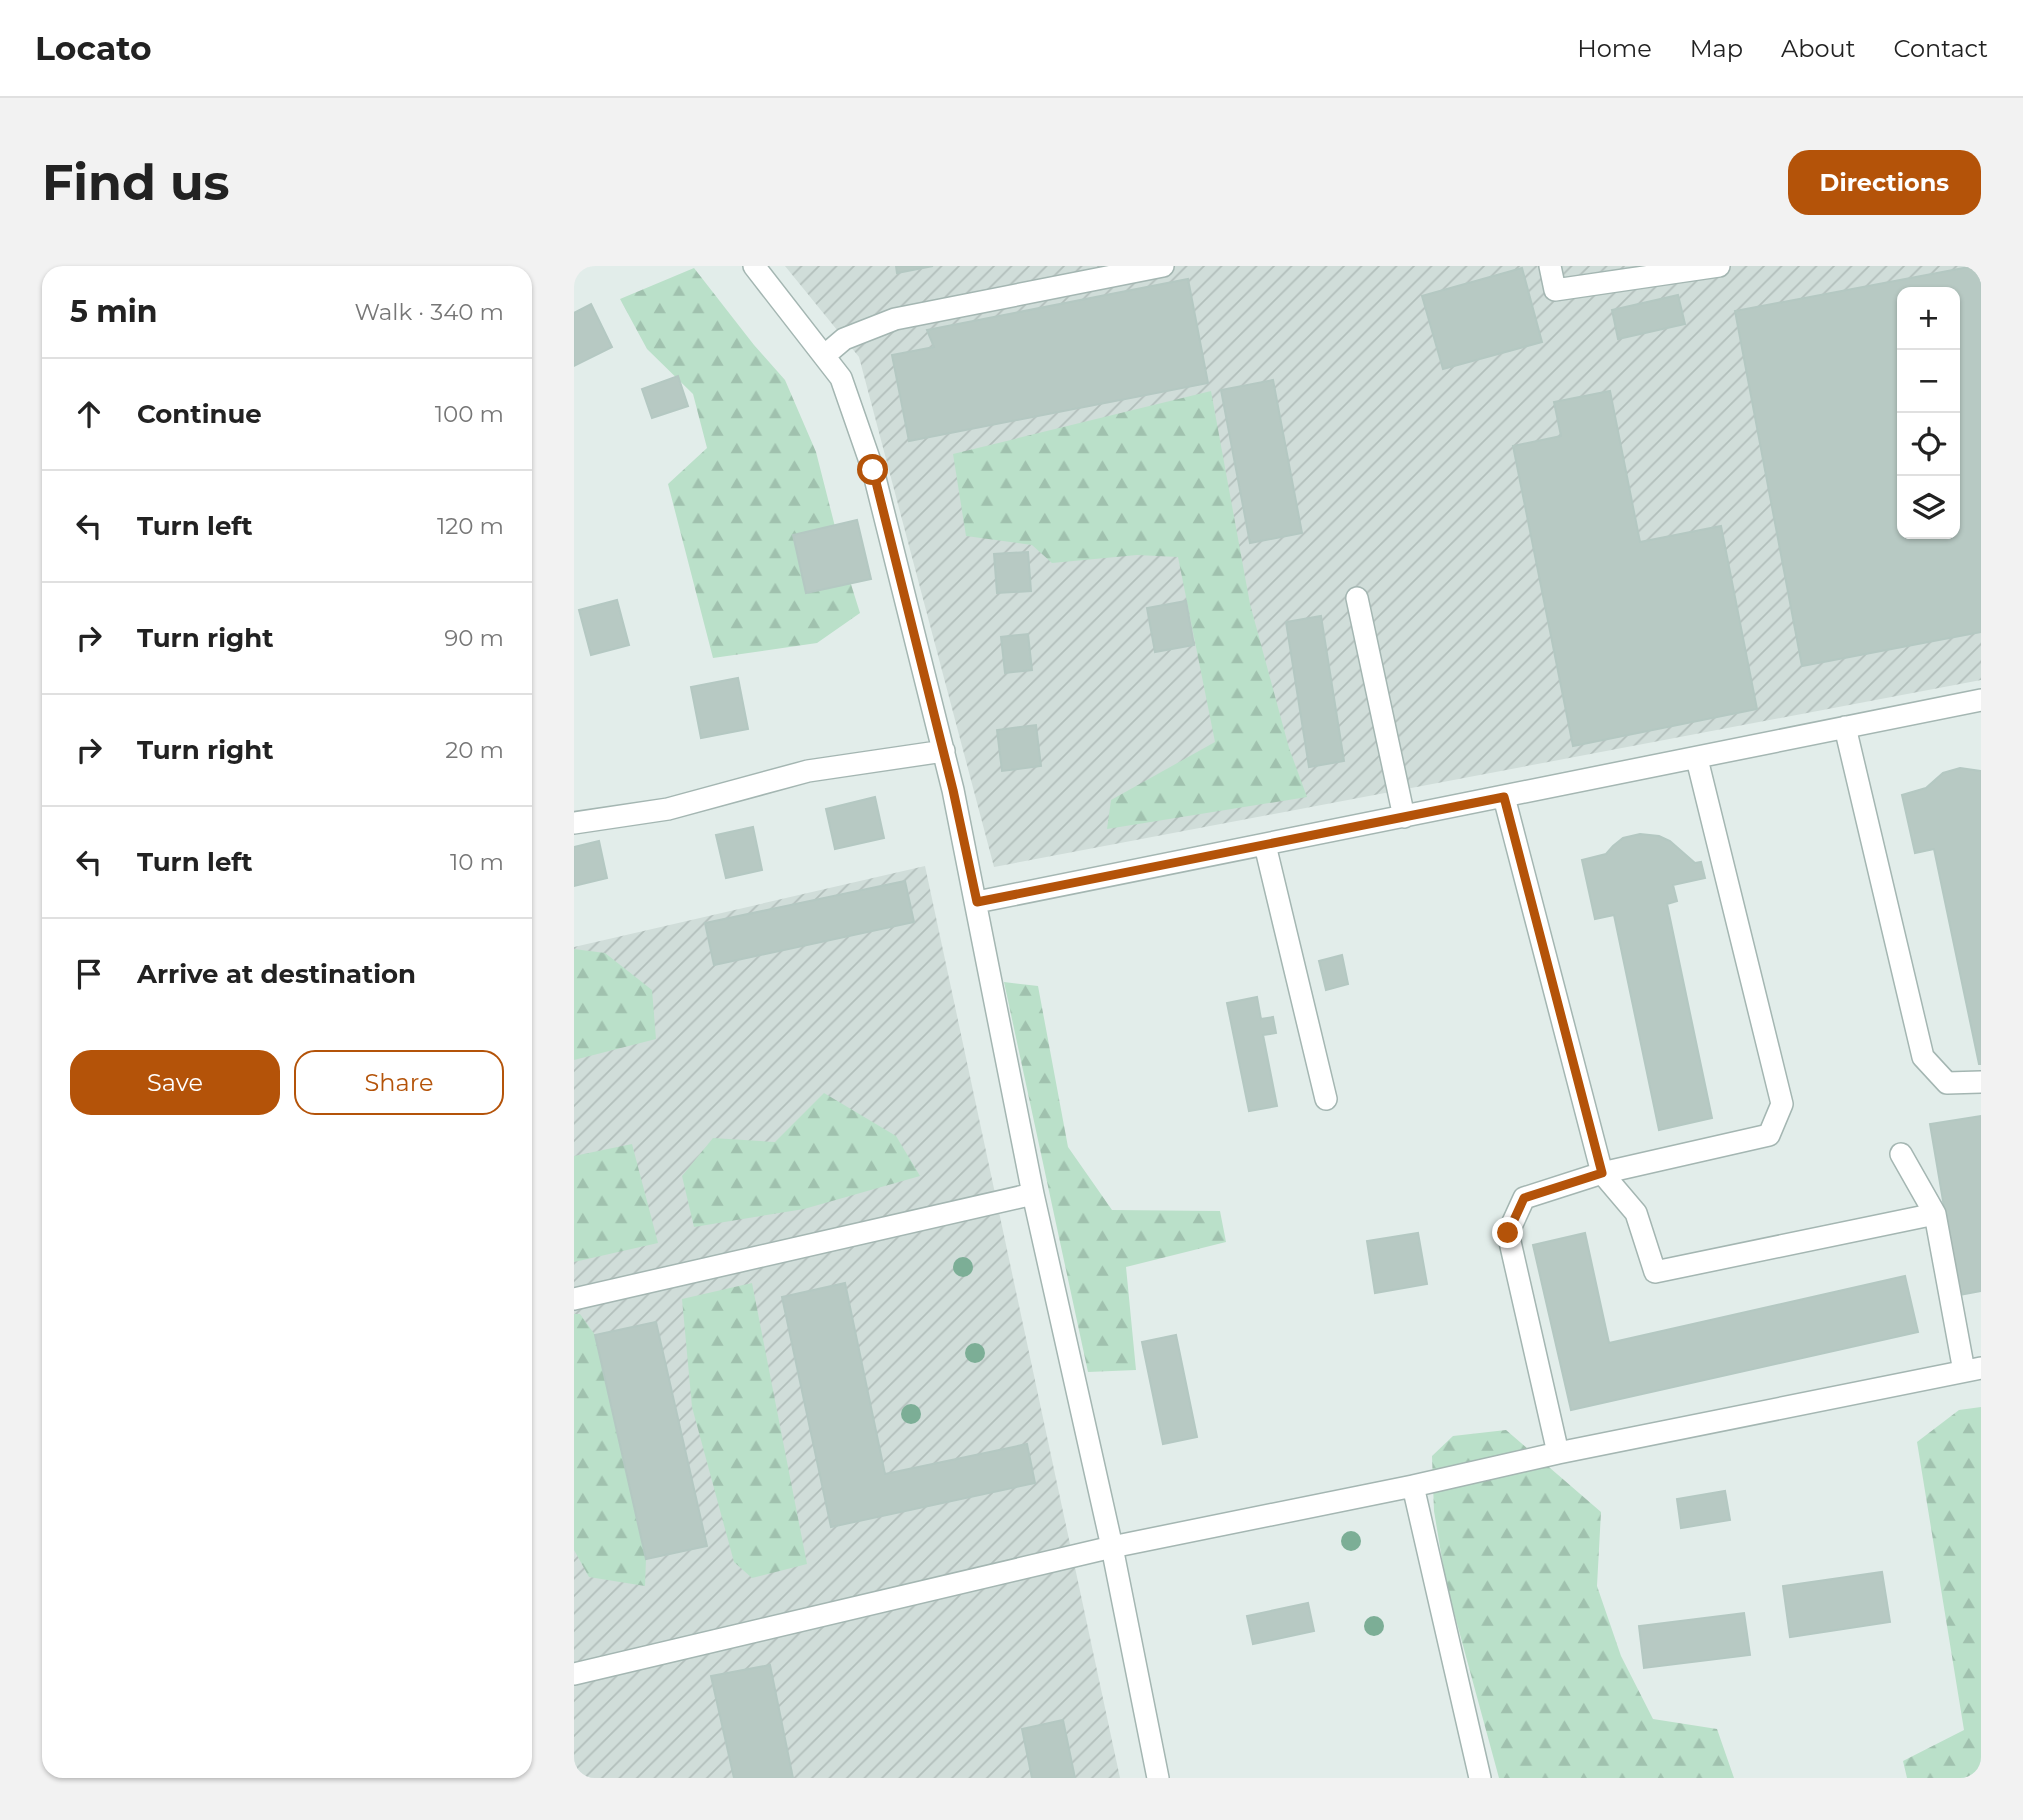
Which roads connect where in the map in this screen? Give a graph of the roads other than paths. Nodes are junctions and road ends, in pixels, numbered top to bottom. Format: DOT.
graph roads {
  1 [pos="754,266"];
  2 [pos="1163,266"];
  3 [pos="1550,266"];
  4 [pos="1719,266"];
  5 [pos="824,356"];
  6 [pos="1357,598"];
  7 [pos="1981,701"];
  8 [pos="1845,727"];
  9 [pos="944,751"];
  10 [pos="1698,759"];
  11 [pos="1504,797"];
  12 [pos="1404,817"];
  13 [pos="574,823"];
  14 [pos="1265,845"];
  15 [pos="977,902"];
  16 [pos="1981,1082"];
  17 [pos="1326,1099"];
  18 [pos="1901,1154"];
  19 [pos="1602,1173"];
  20 [pos="1033,1194"];
  21 [pos="1935,1214"];
  22 [pos="574,1299"];
  23 [pos="1973,1370"];
  24 [pos="1558,1453"];
  25 [pos="1413,1486"];
  26 [pos="1112,1547"];
  27 [pos="574,1674"];
  28 [pos="1158,1778"];
  29 [pos="1480,1778"];
  1 -- 5 [label="street"];
  2 -- 5 [label="street"];
  3 -- 4 [label="street"];
  5 -- 9 [label="street"];
  6 -- 12 [label="street"];
  7 -- 8 [label="street"];
  8 -- 10 [label="street"];
  8 -- 16 [label="street"];
  9 -- 13 [label="street"];
  9 -- 15 [label="street"];
  10 -- 11 [label="street"];
  10 -- 19 [label="street"];
  11 -- 12 [label="street"];
  11 -- 19 [label="street"];
  12 -- 14 [label="street"];
  14 -- 15 [label="street"];
  14 -- 17 [label="street"];
  15 -- 20 [label="street"];
  18 -- 21 [label="street"];
  19 -- 21 [label="street"];
  19 -- 24 [label="street"];
  20 -- 22 [label="street"];
  20 -- 26 [label="street"];
  21 -- 23 [label="street"];
  23 -- 24 [label="street"];
  24 -- 25 [label="street"];
  25 -- 26 [label="street"];
  25 -- 29 [label="street"];
  26 -- 27 [label="street"];
  26 -- 28 [label="street"];
}
